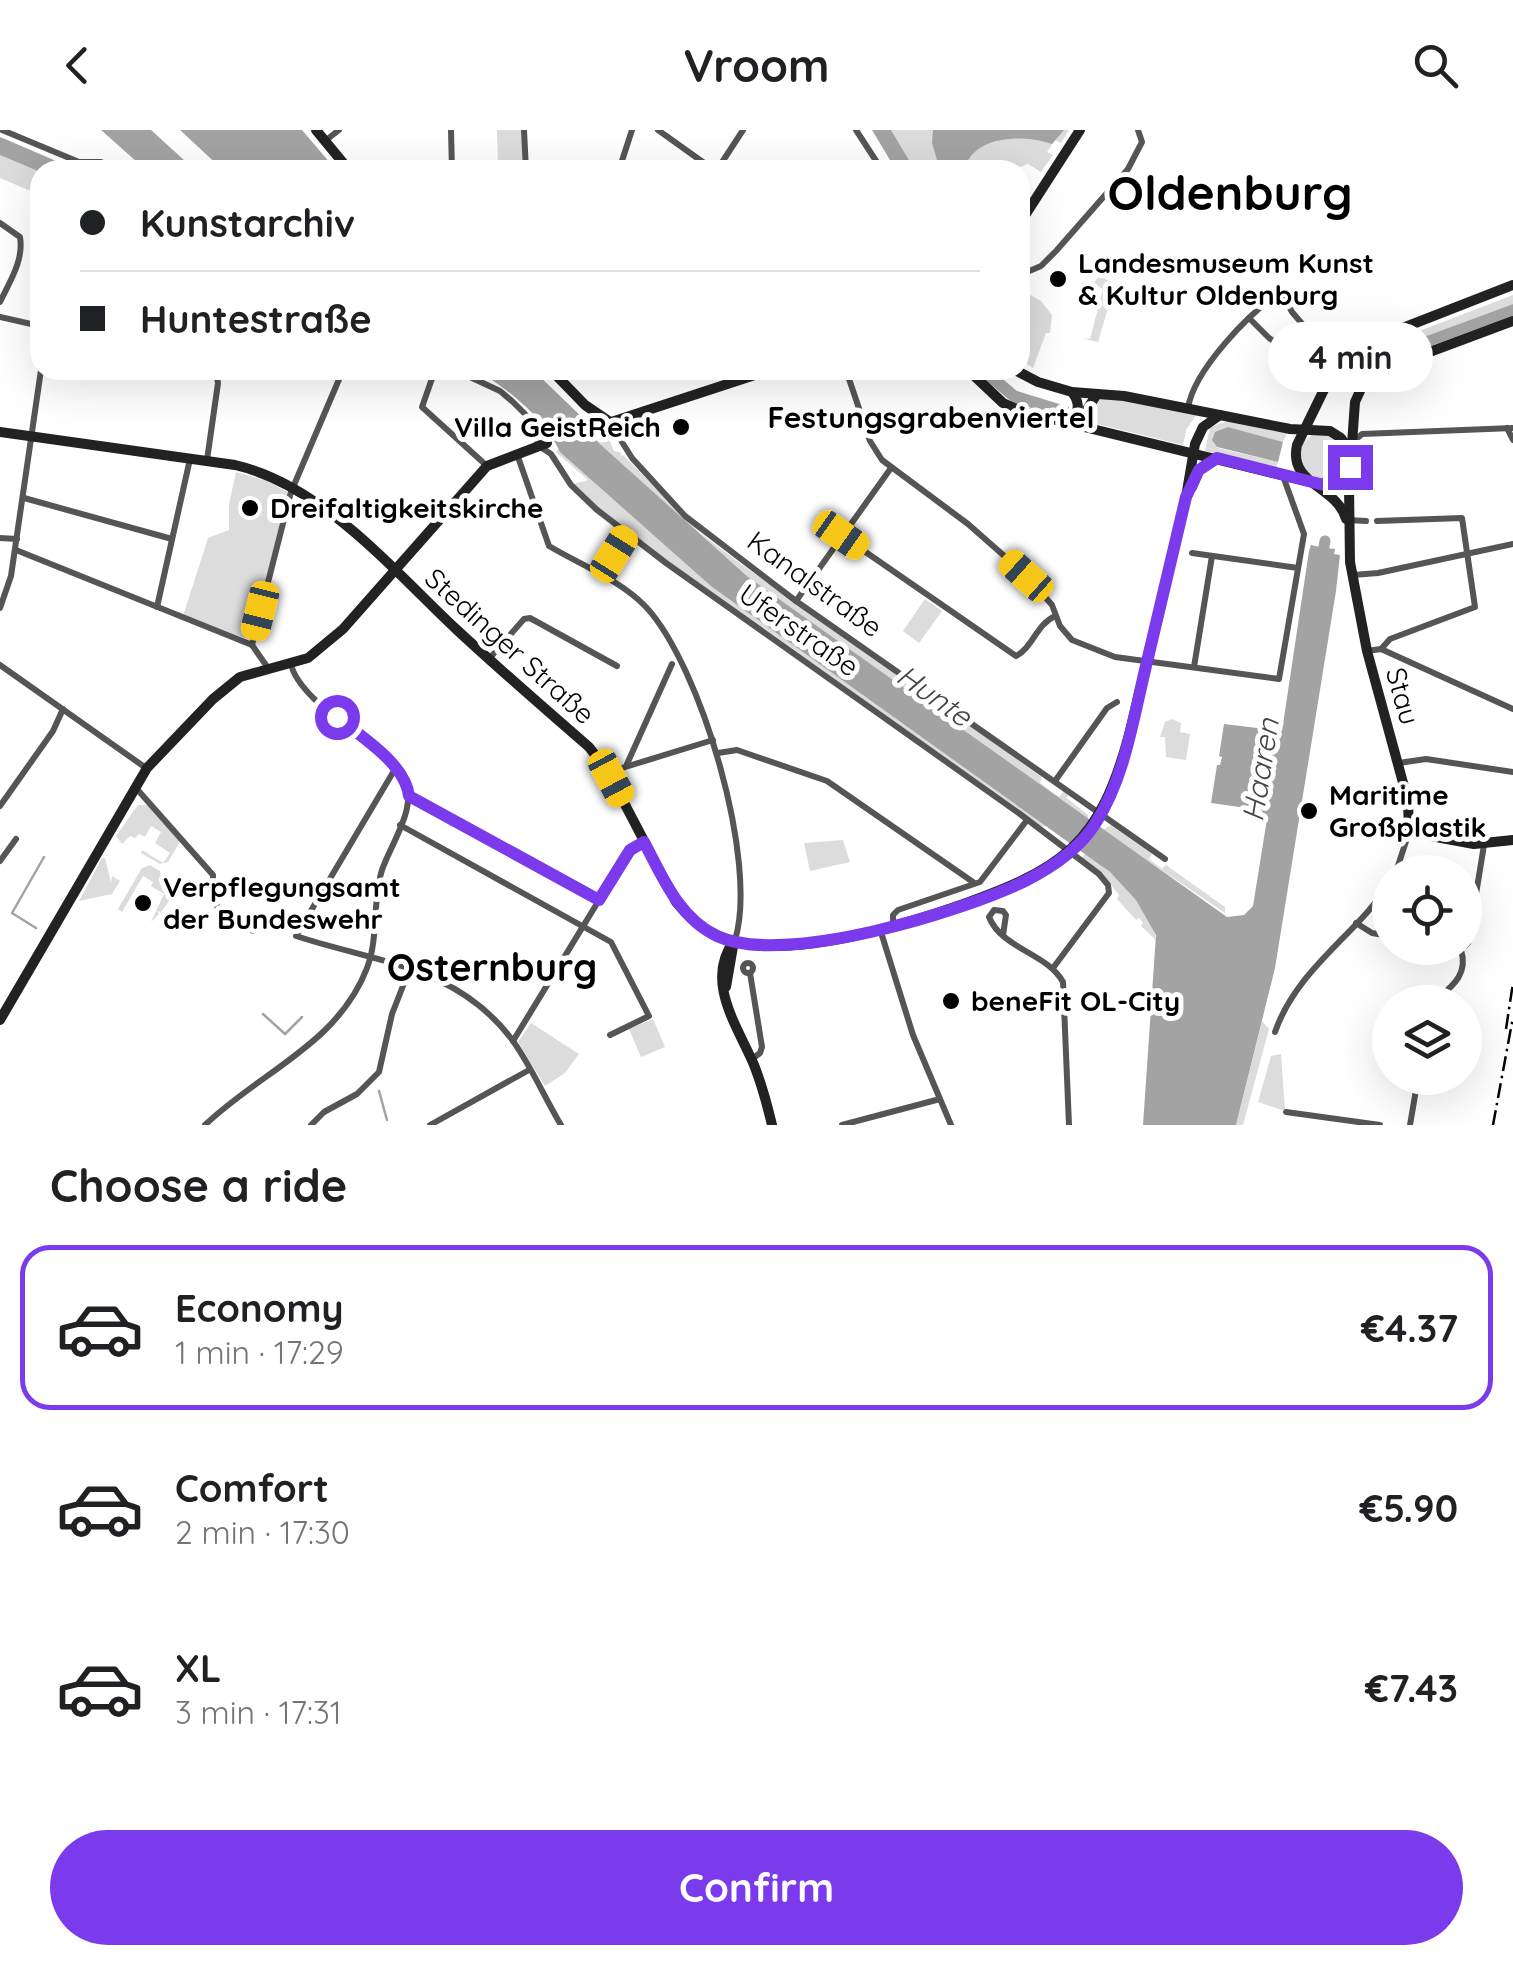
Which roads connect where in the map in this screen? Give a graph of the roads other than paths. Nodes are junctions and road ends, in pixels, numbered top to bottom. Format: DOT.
graph roads {
  1 [pos="2,130"];
  2 [pos="316,130"];
  3 [pos="339,130"];
  4 [pos="452,130"];
  5 [pos="524,130"];
  6 [pos="632,130"];
  7 [pos="658,130"];
  8 [pos="743,130"];
  9 [pos="856,130"];
  10 [pos="1080,130"];
  11 [pos="1138,130"];
  12 [pos="325,141"];
  13 [pos="73,160"];
  14 [pos="341,160"];
  15 [pos="452,160"];
  16 [pos="526,160"];
  17 [pos="622,160"];
  18 [pos="701,160"];
  19 [pos="722,160"];
  20 [pos="876,160"];
  21 [pos="1030,207"];
  22 [pos="0,223"];
  23 [pos="1030,270"];
  24 [pos="1513,285"];
  25 [pos="0,302"];
  26 [pos="0,317"];
  27 [pos="1248,318"];
  28 [pos="1513,321"];
  29 [pos="30,324"];
  30 [pos="1336,363"];
  31 [pos="1330,377"];
  32 [pos="1030,378"];
  33 [pos="40,380"];
  34 [pos="217,380"];
  35 [pos="339,380"];
  36 [pos="431,380"];
  37 [pos="476,380"];
  38 [pos="560,380"];
  39 [pos="739,380"];
  40 [pos="849,380"];
  41 [pos="980,380"];
  42 [pos="1072,392"];
  43 [pos="1097,394"];
  44 [pos="1188,409"];
  45 [pos="1221,415"];
  46 [pos="610,422"];
  47 [pos="1065,422"];
  48 [pos="593,428"];
  49 [pos="1094,428"];
  50 [pos="1510,428"];
  51 [pos="1305,430"];
  52 [pos="0,432"];
  53 [pos="32,437"];
  54 [pos="1513,440"];
  55 [pos="543,444"];
  56 [pos="1352,449"];
  57 [pos="1194,452"];
  58 [pos="517,454"];
  59 [pos="190,458"];
  60 [pos="1217,458"];
  61 [pos="207,460"];
  62 [pos="488,466"];
  63 [pos="1350,467"];
  64 [pos="891,468"];
  65 [pos="1282,474"];
  66 [pos="1310,482"];
  67 [pos="293,486"];
  68 [pos="1186,497"];
  69 [pos="24,498"];
  70 [pos="1376,520"];
  71 [pos="1366,521"];
  72 [pos="1348,525"];
  73 [pos="628,532"];
  74 [pos="841,535"];
  75 [pos="0,538"];
  76 [pos="18,539"];
  77 [pos="172,539"];
  78 [pos="1513,544"];
  79 [pos="16,550"];
  80 [pos="1192,552"];
  81 [pos="1466,555"];
  82 [pos="1212,556"];
  83 [pos="1298,568"];
  84 [pos="394,572"];
  85 [pos="1351,575"];
  86 [pos="601,576"];
  87 [pos="796,601"];
  88 [pos="0,608"];
  89 [pos="157,608"];
  90 [pos="1055,616"];
  91 [pos="252,645"];
  92 [pos="1381,648"];
  93 [pos="1367,651"];
  94 [pos="489,658"];
  95 [pos="1147,661"];
  96 [pos="291,663"];
  97 [pos="672,664"];
  98 [pos="0,665"];
  99 [pos="617,666"];
  100 [pos="1194,667"];
  101 [pos="268,668"];
  102 [pos="1117,702"];
  103 [pos="64,709"];
  104 [pos="1513,709"];
  105 [pos="713,740"];
  106 [pos="718,754"];
  107 [pos="1399,763"];
  108 [pos="627,764"];
  109 [pos="147,768"];
  110 [pos="396,769"];
  111 [pos="608,772"];
  112 [pos="1513,772"];
  113 [pos="1055,781"];
  114 [pos="134,787"];
  115 [pos="409,796"];
  116 [pos="0,806"];
  117 [pos="1027,820"];
  118 [pos="400,824"];
  119 [pos="1409,832"];
  120 [pos="16,839"];
  121 [pos="1513,840"];
  122 [pos="644,842"];
  123 [pos="1484,844"];
  124 [pos="1402,855"];
  125 [pos="1482,856"];
  126 [pos="1166,860"];
  127 [pos="0,861"];
  128 [pos="974,882"];
  129 [pos="599,900"];
  130 [pos="1372,903"];
  131 [pos="1356,922"];
  132 [pos="894,925"];
  133 [pos="583,926"];
  134 [pos="880,928"];
  135 [pos="253,931"];
  136 [pos="1372,933"];
  137 [pos="1003,935"];
  138 [pos="734,941"];
  139 [pos="370,957"];
  140 [pos="410,968"];
  141 [pos="1053,968"];
  142 [pos="750,972"];
  143 [pos="0,1020"];
  144 [pos="1275,1032"];
  145 [pos="610,1035"];
  146 [pos="513,1041"];
  147 [pos="752,1059"];
  148 [pos="528,1070"];
  149 [pos="1415,1095"];
  150 [pos="940,1099"];
  151 [pos="1286,1112"];
  152 [pos="205,1125"];
  153 [pos="311,1125"];
  154 [pos="430,1125"];
  155 [pos="561,1125"];
  156 [pos="772,1125"];
  157 [pos="842,1125"];
  158 [pos="951,1125"];
  159 [pos="1069,1125"];
  160 [pos="1380,1125"];
  161 [pos="1410,1125"];
  1 -- 13 [label="street"];
  2 -- 12 [label="street"];
  3 -- 12 [label="street"];
  4 -- 15 [label="street"];
  5 -- 16 [label="street"];
  6 -- 17 [label="street"];
  7 -- 18 [label="street"];
  8 -- 19 [label="street"];
  9 -- 20 [label="street"];
  10 -- 21 [label="street"];
  11 -- 23 [label="street"];
  12 -- 14 [label="street"];
  22 -- 25 [label="street"];
  24 -- 30 [label="street"];
  26 -- 29 [label="street"];
  27 -- 30 [label="street"];
  27 -- 31 [label="street"];
  27 -- 44 [label="street"];
  28 -- 56 [label="street, Stau"];
  30 -- 31 [label="street"];
  31 -- 51 [label="street"];
  32 -- 42 [label="street"];
  33 -- 53 [label="street"];
  34 -- 61 [label="street"];
  35 -- 67 [label="street"];
  36 -- 62 [label="street"];
  37 -- 55 [label="street, Uferstraße"];
  38 -- 46 [label="street"];
  39 -- 46 [label="street"];
  40 -- 64 [label="street"];
  41 -- 47 [label="street"];
  42 -- 43 [label="street"];
  42 -- 47 [label="street"];
  43 -- 44 [label="street"];
  43 -- 49 [label="street"];
  44 -- 45 [label="street"];
  45 -- 51 [label="street"];
  45 -- 57 [label="street"];
  46 -- 48 [label="street"];
  46 -- 87 [label="street, Kanalstraße"];
  47 -- 49 [label="street"];
  49 -- 57 [label="street"];
  50 -- 54 [label="street"];
  50 -- 56 [label="street"];
  51 -- 56 [label="street"];
  51 -- 66 [label="street"];
  52 -- 53 [label="street, Stedinger Straße"];
  53 -- 59 [label="street, Stedinger Straße"];
  53 -- 69 [label="street"];
  55 -- 58 [label="street"];
  55 -- 73 [label="street, Uferstraße"];
  56 -- 63 [label="street, Stau"];
  57 -- 60 [label="street"];
  57 -- 68 [label="street"];
  58 -- 62 [label="street"];
  58 -- 86 [label="street"];
  59 -- 61 [label="street, Stedinger Straße"];
  59 -- 77 [label="street"];
  60 -- 65 [label="street"];
  60 -- 68 [label="street"];
  61 -- 67 [label="street, Stedinger Straße"];
  62 -- 84 [label="street"];
  63 -- 66 [label="street"];
  63 -- 72 [label="street, Stau"];
  64 -- 74 [label="street"];
  64 -- 90 [label="street"];
  65 -- 66 [label="street"];
  65 -- 83 [label="street"];
  66 -- 72 [label="street"];
  67 -- 84 [label="street, Stedinger Straße"];
  67 -- 91 [label="street"];
  68 -- 95 [label="street"];
  69 -- 76 [label="street"];
  69 -- 77 [label="street"];
  70 -- 81 [label="street"];
  71 -- 72 [label="street"];
  72 -- 85 [label="street, Stau"];
  73 -- 86 [label="street"];
  73 -- 117 [label="street, Uferstraße"];
  74 -- 87 [label="street"];
  74 -- 90 [label="street"];
  75 -- 76 [label="street"];
  76 -- 79 [label="street"];
  77 -- 89 [label="street"];
  78 -- 81 [label="street"];
  79 -- 88 [label="street"];
  79 -- 89 [label="street"];
  80 -- 82 [label="street"];
  81 -- 85 [label="street"];
  81 -- 92 [label="street"];
  82 -- 83 [label="street"];
  82 -- 100 [label="street"];
  83 -- 100 [label="street"];
  84 -- 94 [label="street, Stedinger Straße"];
  84 -- 96 [label="street"];
  85 -- 93 [label="street, Stau"];
  86 -- 105 [label="street"];
  87 -- 113 [label="street, Kanalstraße"];
  89 -- 91 [label="street"];
  90 -- 95 [label="street"];
  91 -- 101 [label="street"];
  92 -- 93 [label="street"];
  92 -- 104 [label="street"];
  93 -- 107 [label="street, Stau"];
  94 -- 99 [label="street"];
  94 -- 111 [label="street, Stedinger Straße"];
  95 -- 100 [label="street"];
  95 -- 132 [label="street, bridge"];
  96 -- 101 [label="street"];
  96 -- 110 [label="street"];
  97 -- 108 [label="street"];
  98 -- 103 [label="street"];
  101 -- 109 [label="street"];
  102 -- 113 [label="street"];
  103 -- 109 [label="street"];
  103 -- 116 [label="street"];
  105 -- 106 [label="street"];
  105 -- 108 [label="street"];
  106 -- 128 [label="street"];
  106 -- 138 [label="street"];
  107 -- 112 [label="street"];
  107 -- 119 [label="street, Stau"];
  108 -- 111 [label="street"];
  109 -- 114 [label="street"];
  110 -- 115 [label="street"];
  110 -- 139 [label="street"];
  111 -- 122 [label="street, Stedinger Straße"];
  113 -- 126 [label="street, Kanalstraße"];
  114 -- 135 [label="street"];
  114 -- 143 [label="street"];
  115 -- 118 [label="street"];
  115 -- 129 [label="street"];
  117 -- 128 [label="street"];
  117 -- 141 [label="street, Uferstraße"];
  118 -- 133 [label="street"];
  118 -- 139 [label="street"];
  119 -- 123 [label="street"];
  119 -- 124 [label="street, Stau"];
  120 -- 127 [label="street"];
  121 -- 123 [label="street"];
  122 -- 129 [label="street"];
  122 -- 138 [label="street, Stedinger Straße"];
  123 -- 125 [label="street"];
  128 -- 132 [label="street"];
  129 -- 133 [label="street"];
  130 -- 131 [label="street"];
  131 -- 136 [label="street"];
  131 -- 144 [label="street"];
  132 -- 134 [label="street"];
  133 -- 145 [label="street"];
  133 -- 146 [label="street"];
  134 -- 138 [label="street"];
  134 -- 150 [label="street"];
  137 -- 141 [label="street"];
  138 -- 147 [label="street"];
  139 -- 140 [label="street"];
  139 -- 152 [label="street"];
  140 -- 146 [label="street"];
  140 -- 153 [label="street"];
  141 -- 159 [label="street"];
  142 -- 147 [label="street"];
  146 -- 148 [label="street"];
  147 -- 156 [label="street"];
  148 -- 154 [label="street"];
  148 -- 155 [label="street"];
  149 -- 161 [label="street"];
  150 -- 157 [label="street"];
  150 -- 158 [label="street"];
  151 -- 160 [label="street"];
}
